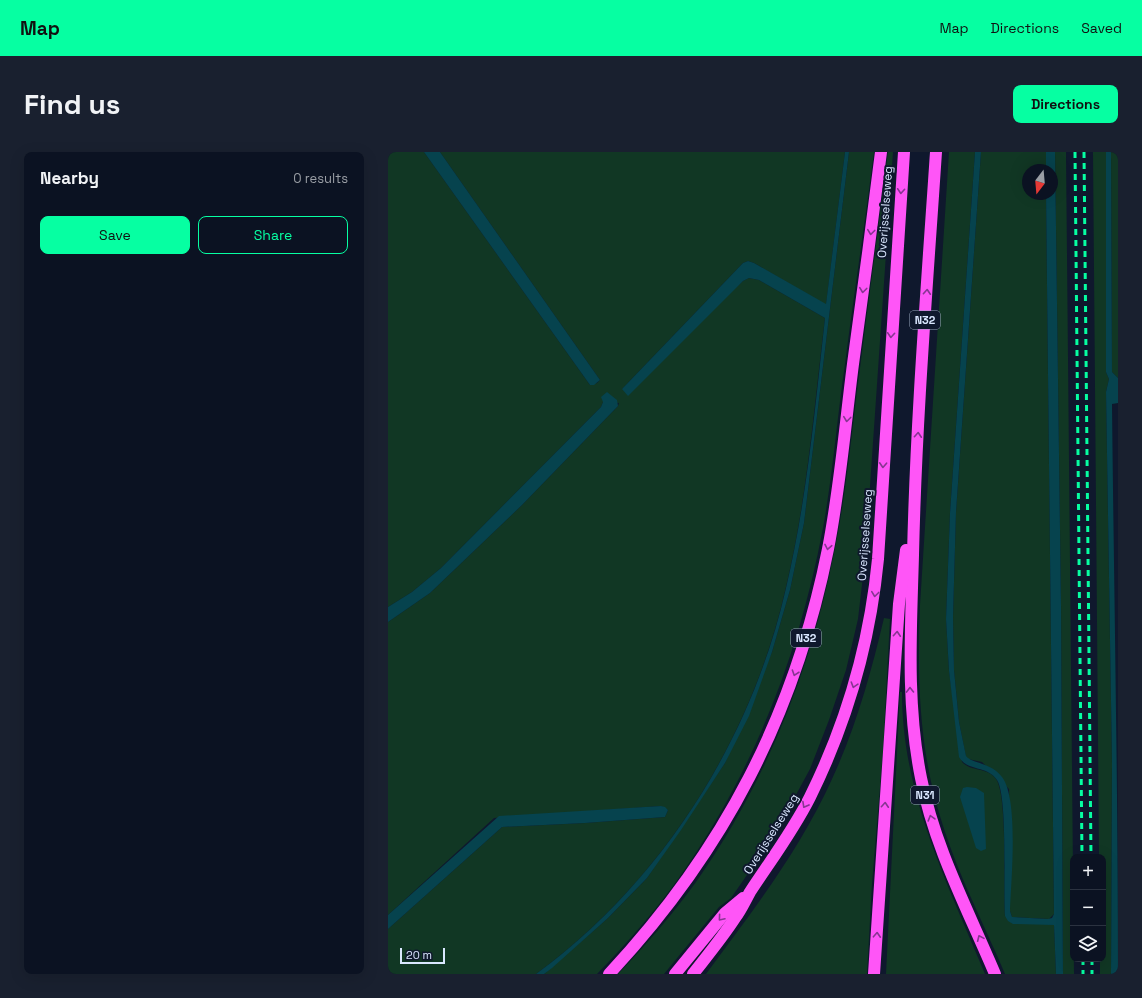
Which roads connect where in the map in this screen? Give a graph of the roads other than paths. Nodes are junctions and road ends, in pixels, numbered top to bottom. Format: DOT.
graph roads {
  1 [pos="881,152"];
  2 [pos="904,152"];
  3 [pos="936,152"];
  4 [pos="914,488"];
  5 [pos="750,892"];
  6 [pos="609,974"];
  7 [pos="675,974"];
  8 [pos="693,974"];
  9 [pos="874,974"];
  10 [pos="995,974"];
  1 -- 6 [label="highway, N32, one-way"];
  2 -- 5 [label="highway, Overijsselseweg / N32, one-way"];
  4 -- 3 [label="highway, N32, one-way"];
  9 -- 4 [label="highway, one-way"];
  10 -- 4 [label="highway, N31, one-way"];
  5 -- 7 [label="highway, N32, one-way"];
  5 -- 8 [label="highway, N32"];
}
